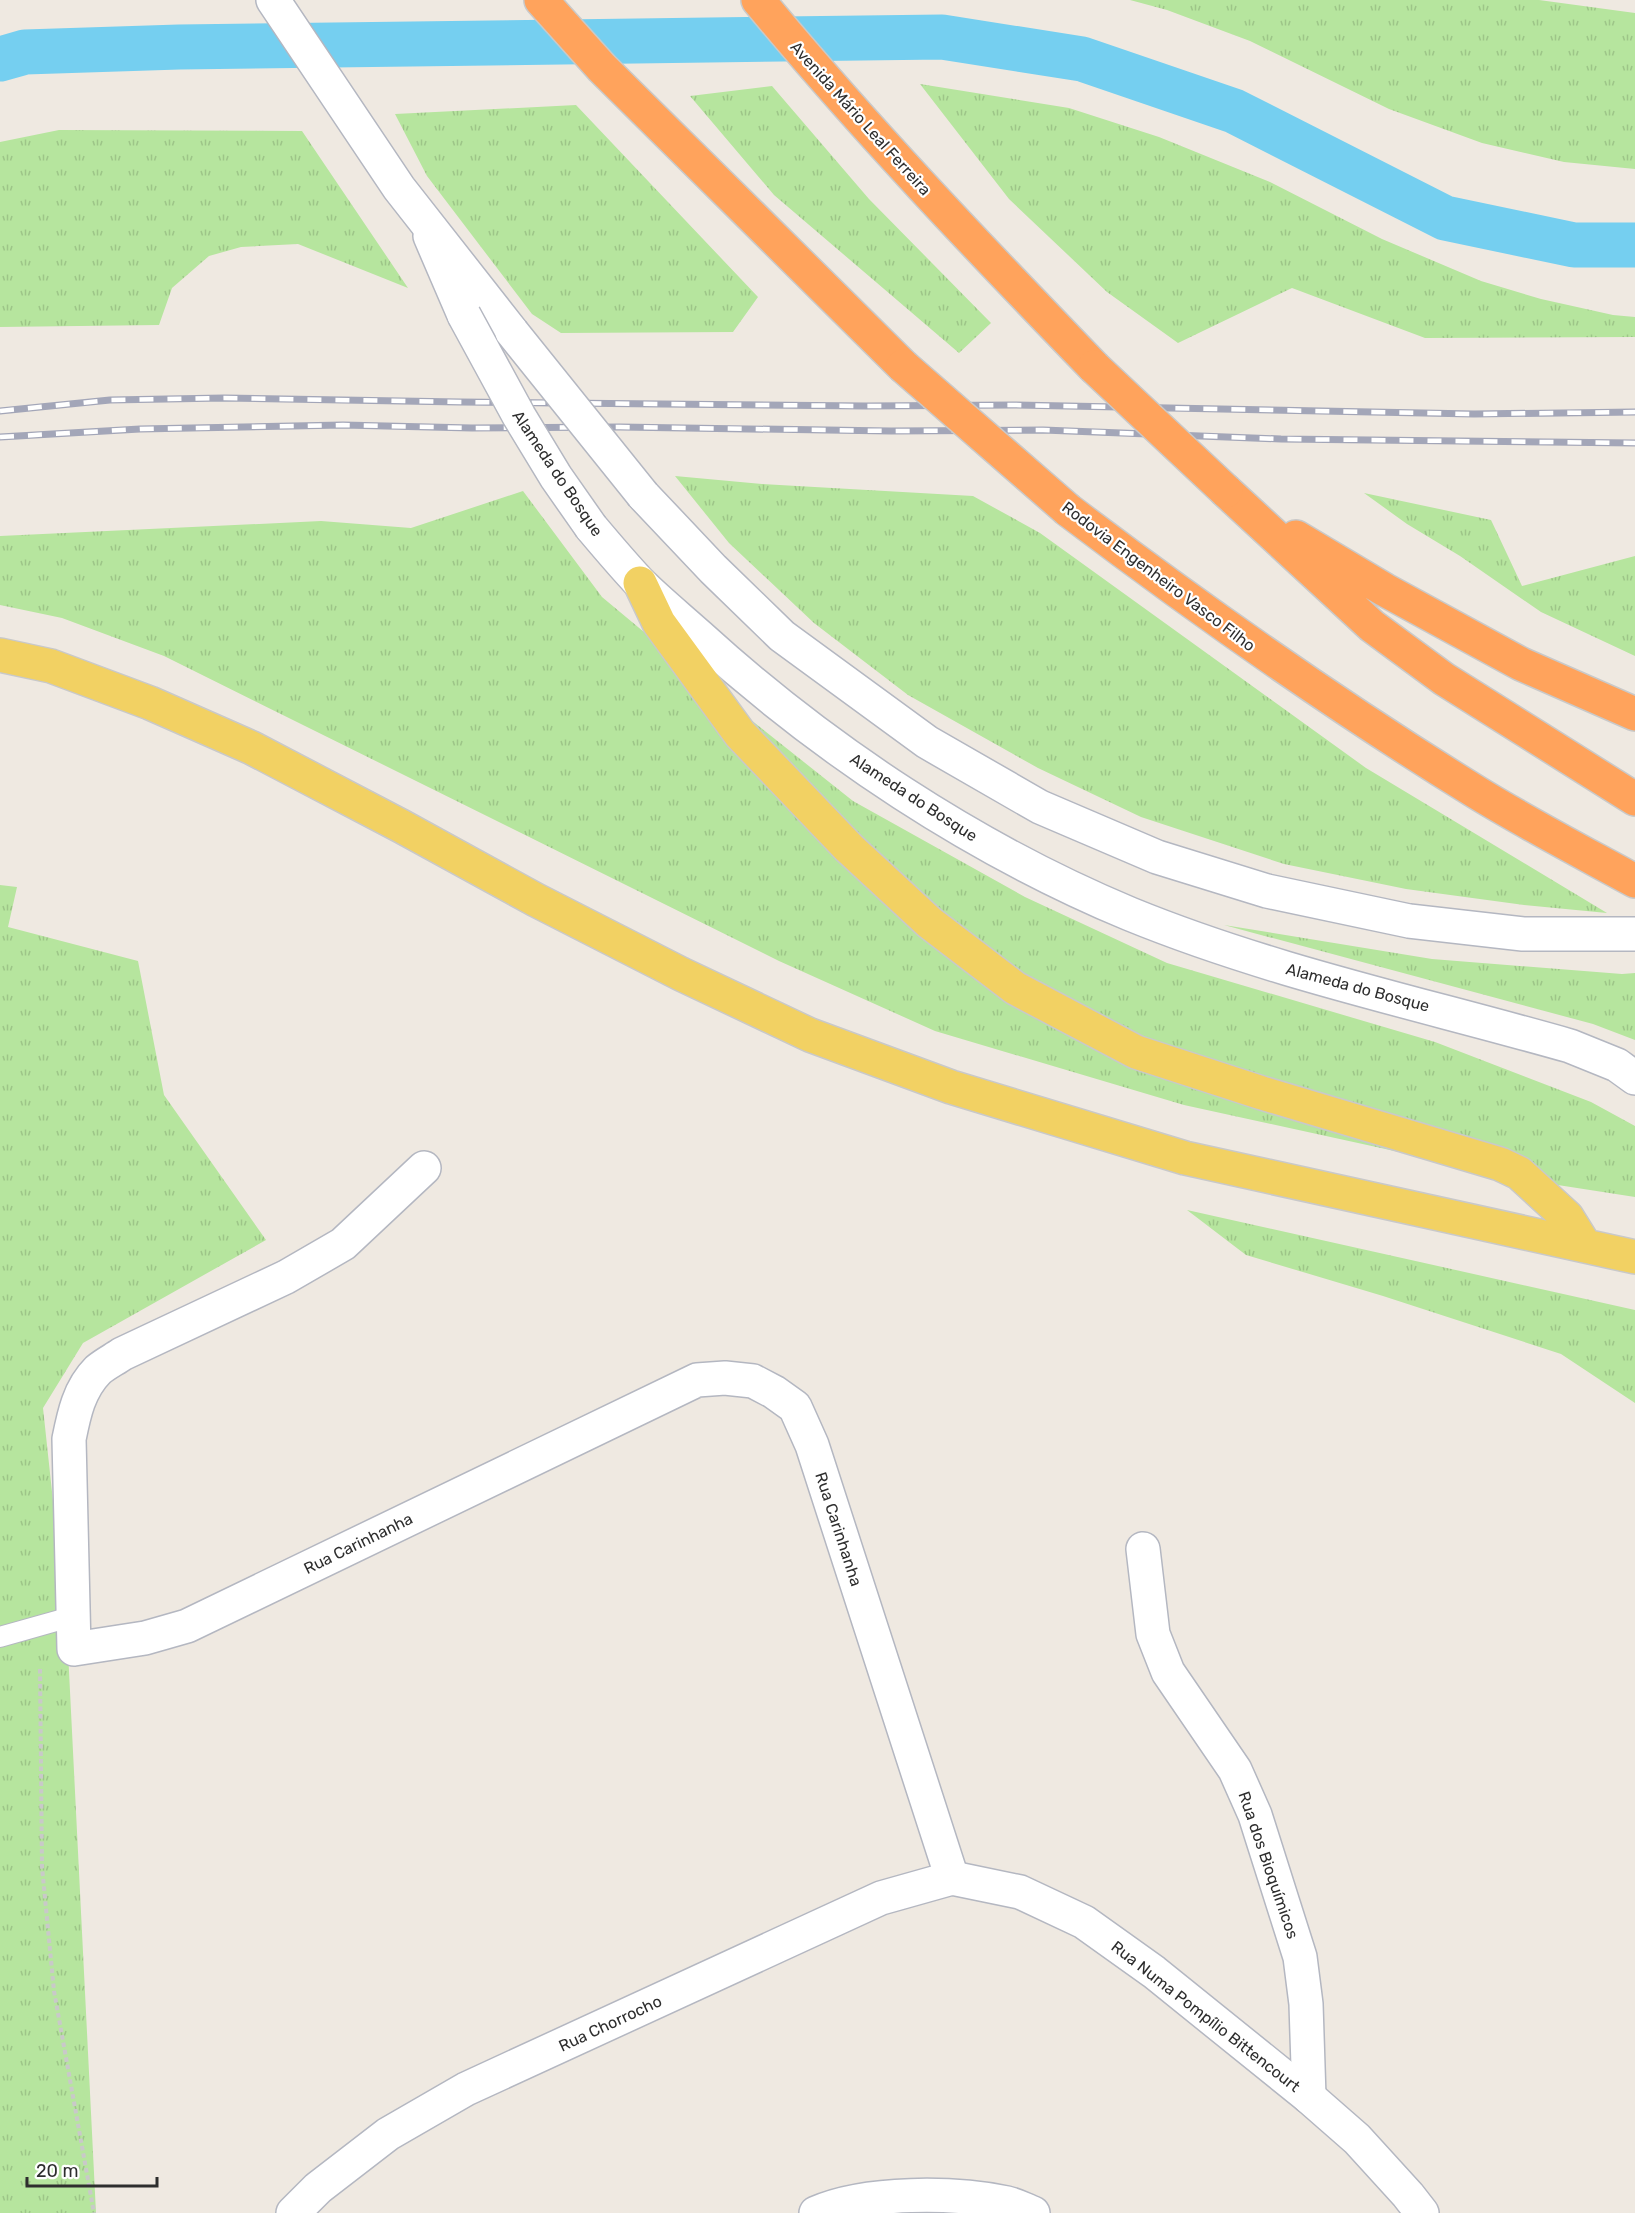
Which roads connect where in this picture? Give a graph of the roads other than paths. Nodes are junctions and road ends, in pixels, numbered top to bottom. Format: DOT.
graph roads {
  1 [pos="273,0"];
  2 [pos="541,0"];
  3 [pos="758,0"];
  4 [pos="421,215"];
  5 [pos="1232,497"];
  6 [pos="640,583"];
  7 [pos="0,655"];
  8 [pos="1635,714"];
  9 [pos="1635,799"];
  10 [pos="1635,881"];
  11 [pos="1635,934"];
  12 [pos="1635,1078"];
  13 [pos="424,1168"];
  14 [pos="1585,1246"];
  15 [pos="1635,1257"];
  16 [pos="1143,1549"];
  17 [pos="74,1616"];
  18 [pos="0,1637"];
  19 [pos="952,1878"];
  20 [pos="1309,2097"];
  21 [pos="293,2213"];
  22 [pos="816,2213"];
  23 [pos="1033,2213"];
  24 [pos="1422,2213"];
  1 -- 4 [label="street"];
  2 -- 10 [label="highway, Rodovia Engenheiro Vasco Filho, bridge"];
  3 -- 5 [label="highway, Avenida Mário Leal Ferreira, bridge"];
  4 -- 6 [label="street, Alameda do Bosque, bridge"];
  4 -- 11 [label="street, bridge"];
  5 -- 8 [label="highway"];
  5 -- 9 [label="highway"];
  6 -- 12 [label="street, Alameda do Bosque"];
  6 -- 14 [label="main road"];
  7 -- 14 [label="main road"];
  13 -- 17 [label="street, Rua Carinhanha"];
  14 -- 15 [label="main road"];
  16 -- 20 [label="street, Rua dos Bioquímicos"];
  17 -- 18 [label="lane"];
  17 -- 19 [label="street, Rua Carinhanha"];
  19 -- 20 [label="street, Rua Numa Pompílio Bittencourt"];
  19 -- 21 [label="street, Rua Chorrocho"];
  20 -- 24 [label="street, Rua Numa Pompílio Bittencourt"];
  22 -- 23 [label="street"];
}
